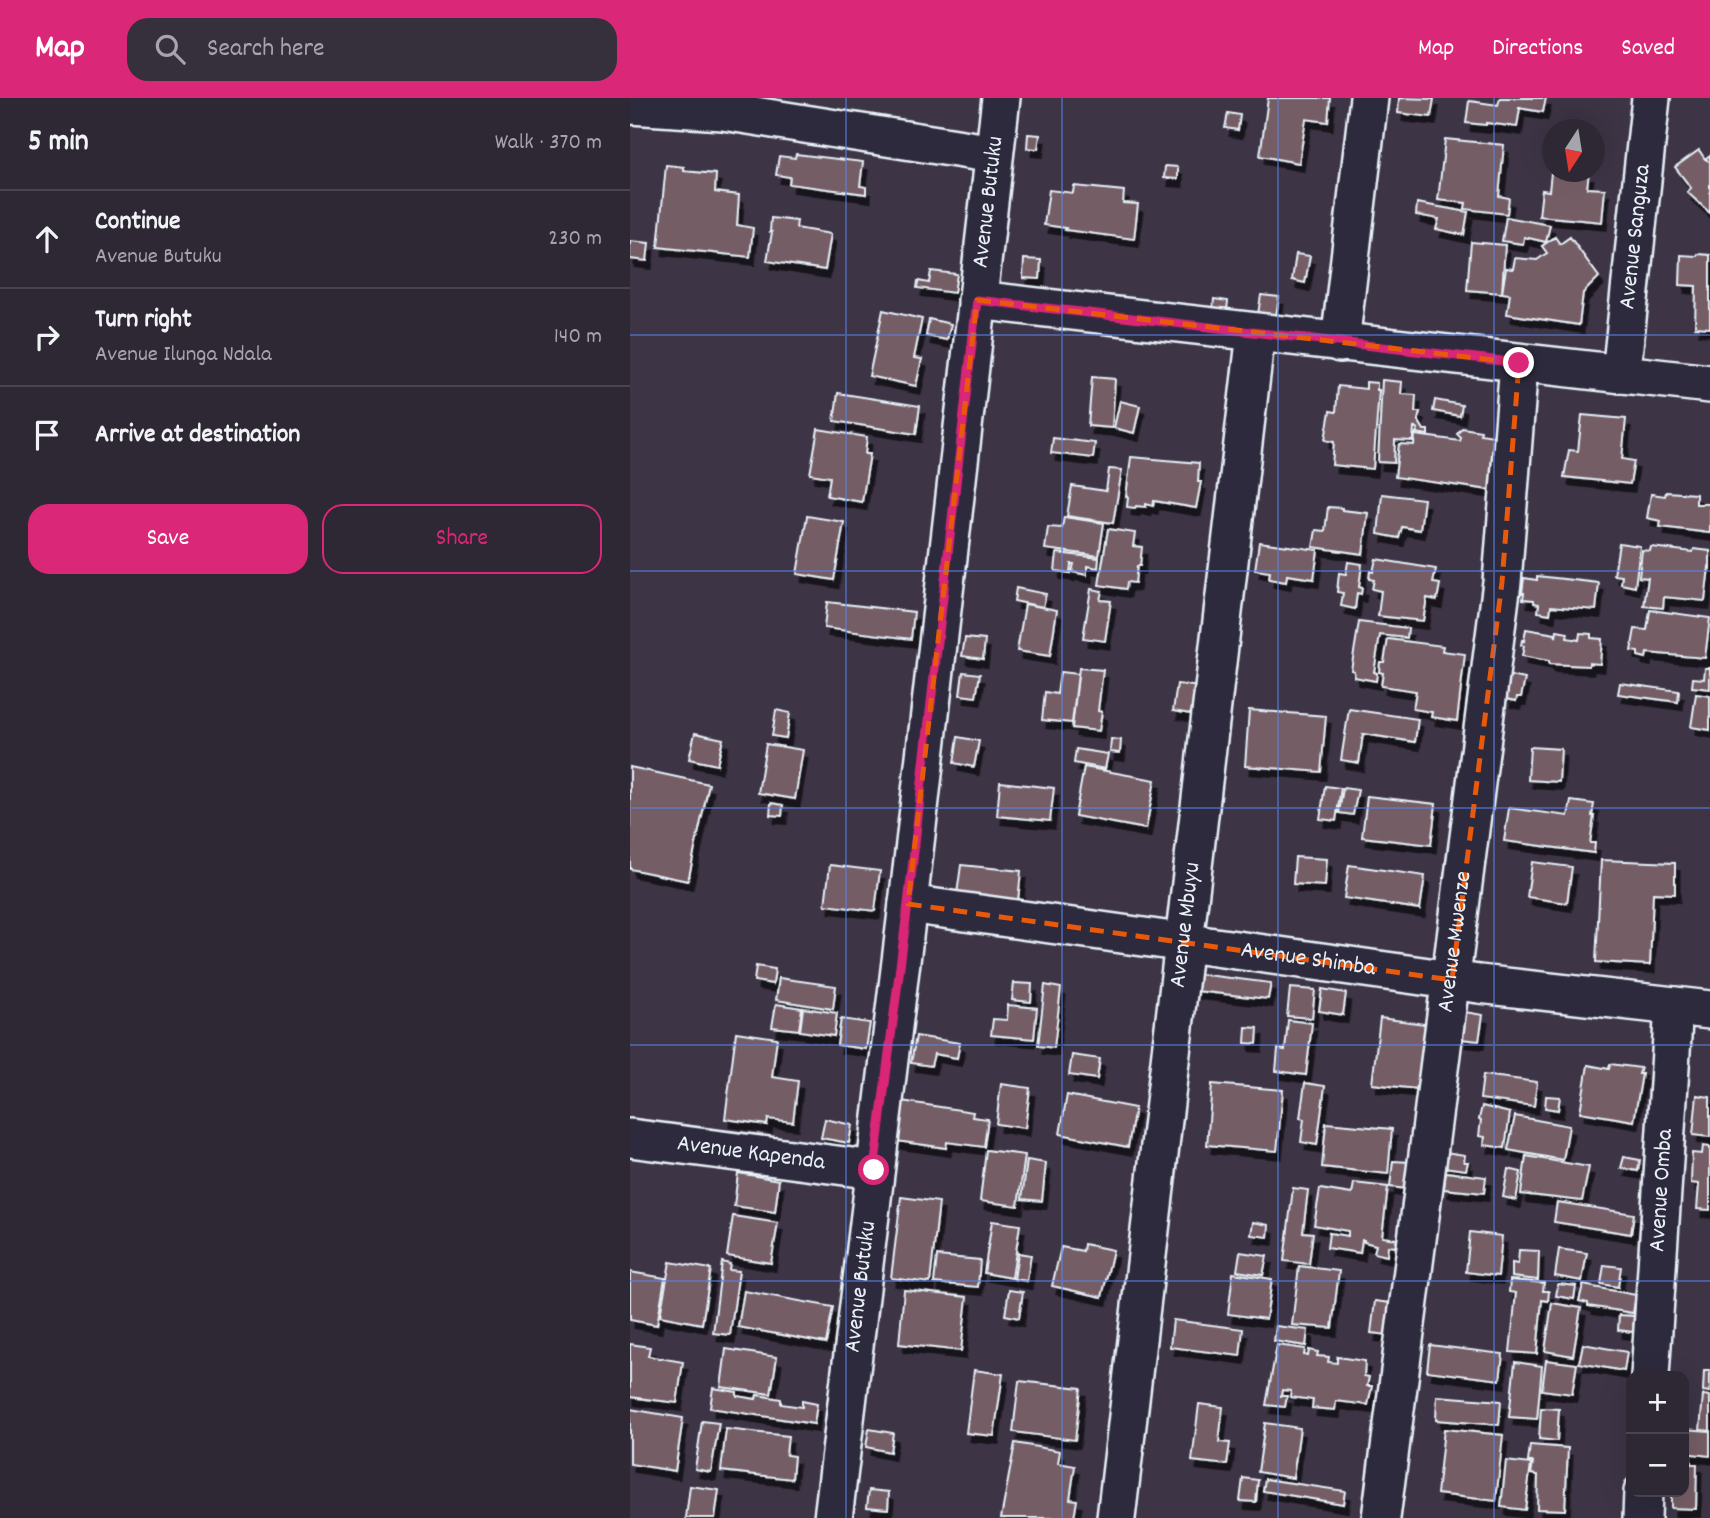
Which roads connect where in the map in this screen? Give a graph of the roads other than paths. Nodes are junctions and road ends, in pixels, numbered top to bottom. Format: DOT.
graph roads {
  1 [pos="1001,98"];
  2 [pos="1369,98"];
  3 [pos="1651,98"];
  4 [pos="723,104"];
  5 [pos="630,105"];
  6 [pos="994,154"];
  7 [pos="977,300"];
  8 [pos="1256,333"];
  9 [pos="1340,343"];
  10 [pos="1519,363"];
  11 [pos="1621,374"];
  12 [pos="1710,384"];
  13 [pos="908,904"];
  14 [pos="1183,942"];
  15 [pos="1451,980"];
  16 [pos="1674,1006"];
  17 [pos="1710,1010"];
  18 [pos="630,1138"];
  19 [pos="874,1170"];
  20 [pos="1650,1371"];
  21 [pos="1643,1497"];
  22 [pos="833,1518"];
  23 [pos="1116,1518"];
  24 [pos="1381,1518"];
  25 [pos="1642,1518"];
  1 -- 6 [label="street, Avenue Butuku"];
  2 -- 9 [label="street"];
  3 -- 11 [label="street, Avenue Sanguza"];
  4 -- 5 [label="street"];
  4 -- 6 [label="street"];
  6 -- 7 [label="street, Avenue Butuku"];
  7 -- 8 [label="street"];
  7 -- 13 [label="street, Avenue Butuku"];
  8 -- 9 [label="street"];
  8 -- 14 [label="street, Avenue Mbuyu"];
  9 -- 10 [label="street"];
  10 -- 11 [label="street"];
  10 -- 15 [label="street, Avenue Mwenze"];
  11 -- 12 [label="street"];
  13 -- 14 [label="street, Avenue Shimba"];
  13 -- 19 [label="street, Avenue Butuku"];
  14 -- 15 [label="street, Avenue Shimba"];
  14 -- 23 [label="street, Avenue Mbuyu"];
  15 -- 16 [label="street, Avenue Shimba"];
  15 -- 24 [label="street, Avenue Mwenze"];
  16 -- 17 [label="street, Avenue Shimba"];
  16 -- 20 [label="street, Avenue Omba"];
  18 -- 19 [label="street, Avenue Kapenda"];
  19 -- 22 [label="street, Avenue Butuku"];
  21 -- 25 [label="street"];
}
